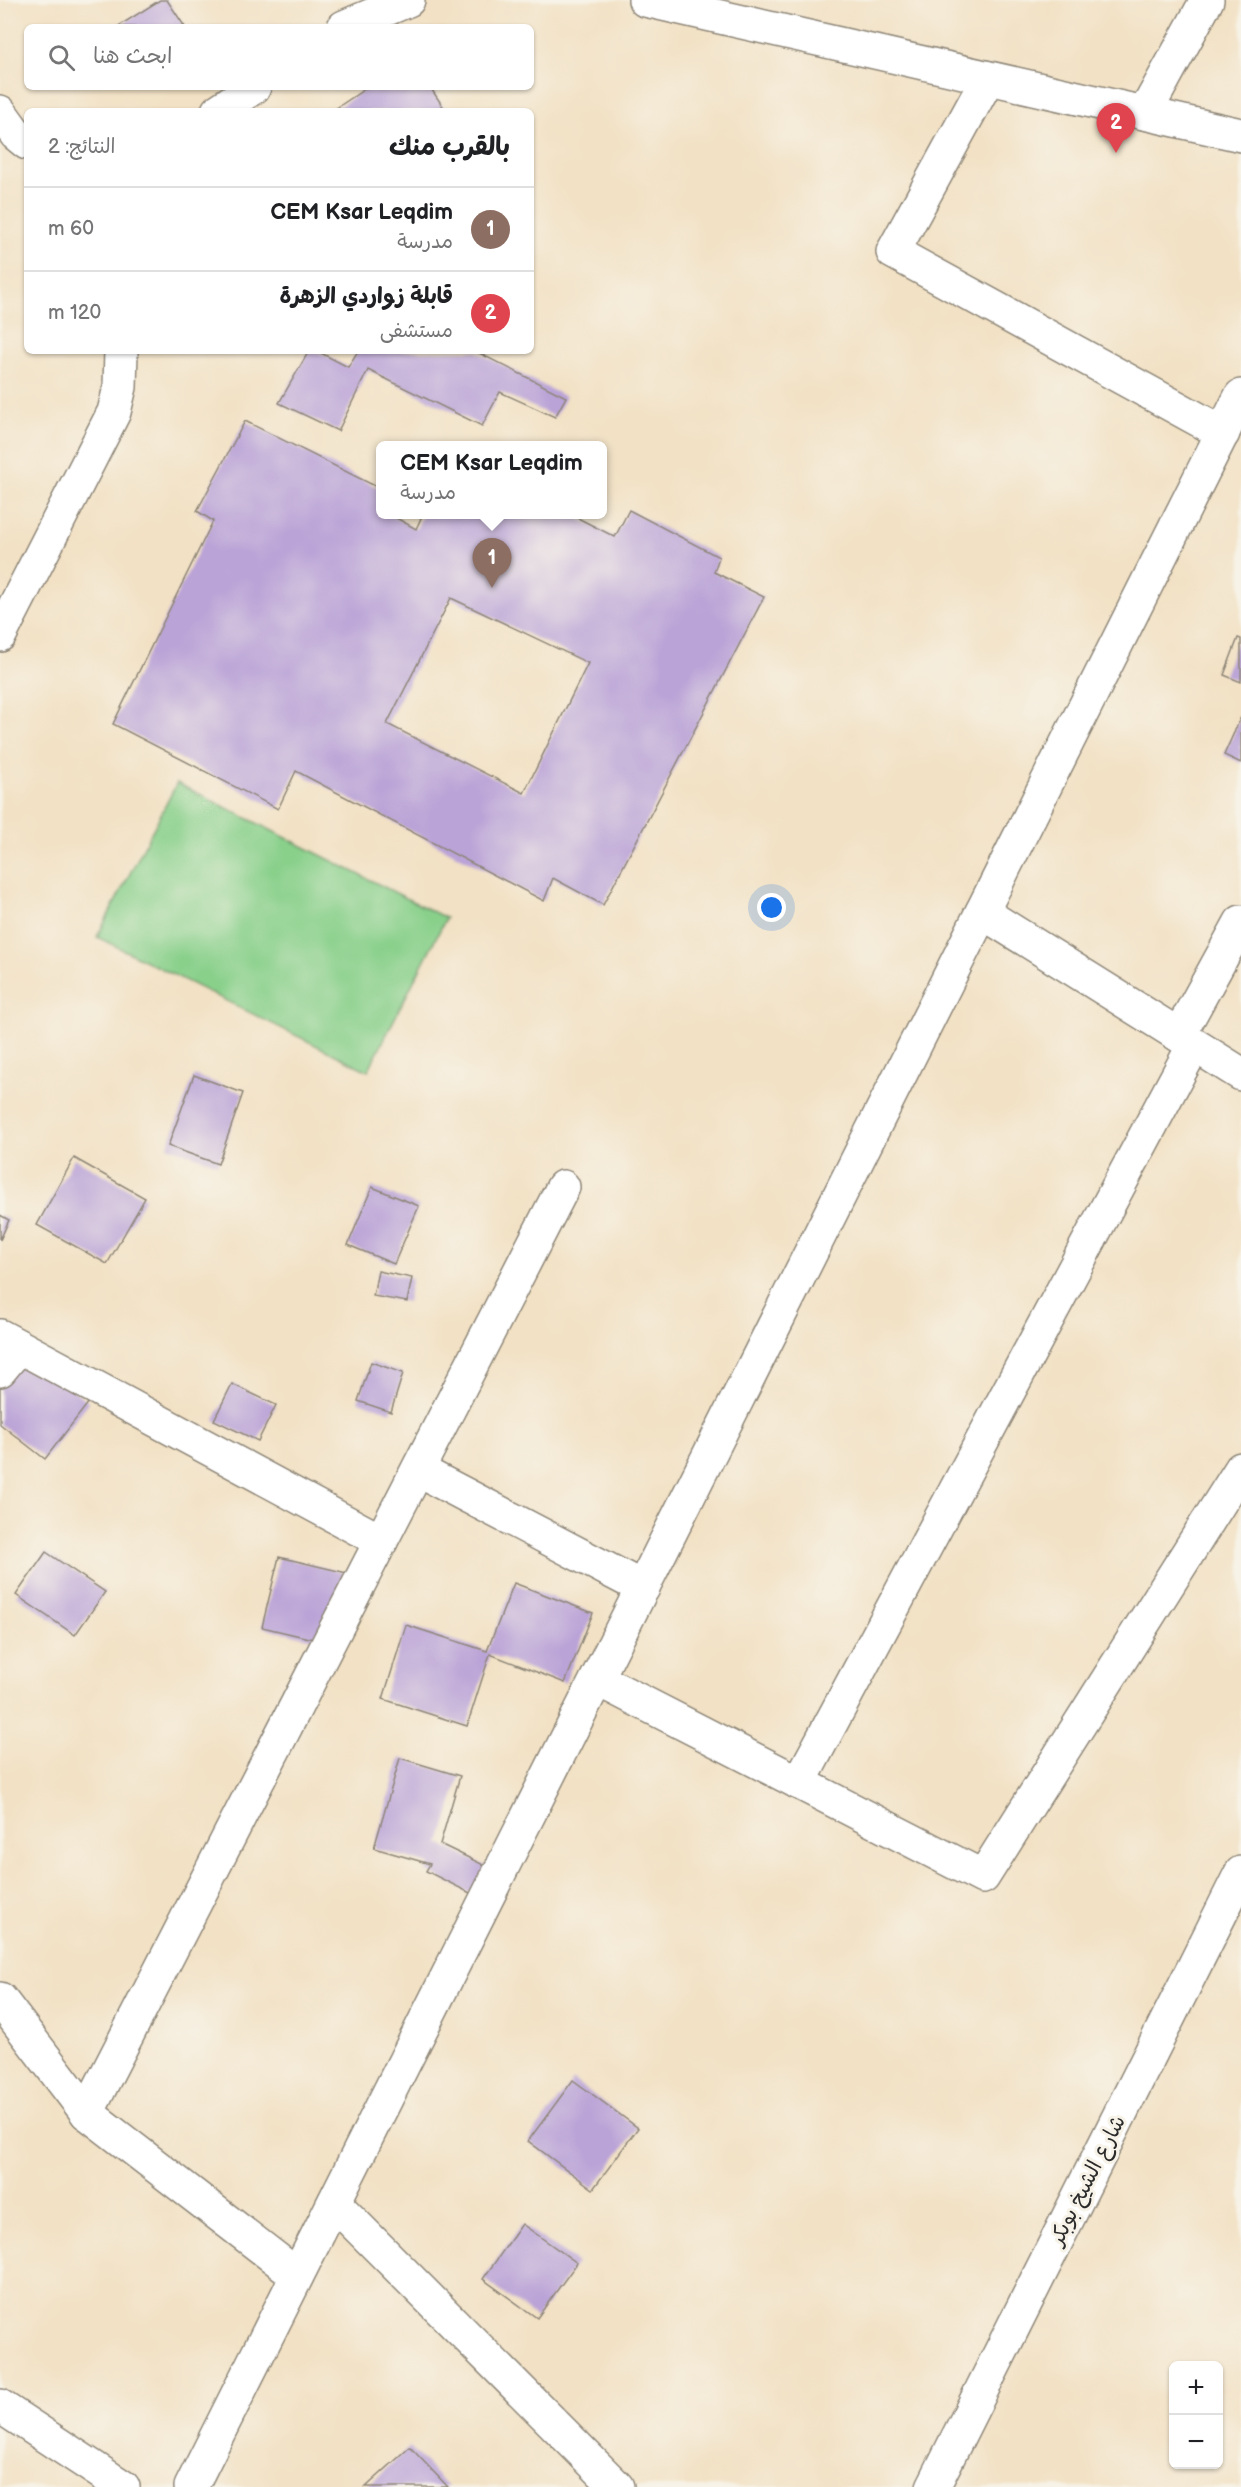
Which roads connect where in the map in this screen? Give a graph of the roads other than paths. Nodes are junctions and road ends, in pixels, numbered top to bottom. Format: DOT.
graph roads {
  1 [pos="408,0"];
  2 [pos="645,0"];
  3 [pos="1207,0"];
  4 [pos="351,24"];
  5 [pos="988,78"];
  6 [pos="250,90"];
  7 [pos="222,108"];
  8 [pos="0,112"];
  9 [pos="1145,113"];
  10 [pos="1241,135"];
  11 [pos="24,141"];
  12 [pos="122,354"];
  13 [pos="1241,396"];
  14 [pos="1223,433"];
  15 [pos="0,635"];
  16 [pos="982,912"];
  17 [pos="1241,922"];
  18 [pos="1187,1040"];
  19 [pos="1241,1074"];
  20 [pos="563,1187"];
  21 [pos="6,1351"];
  22 [pos="1241,1469"];
  23 [pos="418,1470"];
  24 [pos="381,1540"];
  25 [pos="643,1588"];
  26 [pos="597,1679"];
  27 [pos="799,1783"];
  28 [pos="1241,1873"];
  29 [pos="0,1998"];
  30 [pos="87,2113"];
  31 [pos="334,2203"];
  32 [pos="297,2275"];
  33 [pos="0,2406"];
  34 [pos="121,2487"];
  35 [pos="191,2487"];
  36 [pos="617,2487"];
  37 [pos="933,2487"];
  1 -- 4 [label="street"];
  2 -- 5 [label="street"];
  3 -- 9 [label="street"];
  5 -- 9 [label="street"];
  5 -- 14 [label="street"];
  6 -- 7 [label="street"];
  8 -- 11 [label="street"];
  9 -- 10 [label="street"];
  12 -- 15 [label="street"];
  13 -- 14 [label="street"];
  14 -- 16 [label="street"];
  16 -- 18 [label="street"];
  16 -- 25 [label="street"];
  17 -- 18 [label="street"];
  18 -- 19 [label="street"];
  18 -- 27 [label="street"];
  20 -- 23 [label="street"];
  21 -- 24 [label="street"];
  22 -- 27 [label="street"];
  23 -- 24 [label="street"];
  23 -- 25 [label="street"];
  24 -- 30 [label="street"];
  25 -- 26 [label="street"];
  26 -- 27 [label="street"];
  26 -- 31 [label="street"];
  28 -- 37 [label="street, شارع الشيخ بوبكر"];
  29 -- 30 [label="street"];
  30 -- 32 [label="street"];
  31 -- 32 [label="street"];
  31 -- 36 [label="street"];
  32 -- 35 [label="street"];
  33 -- 34 [label="street"];
}
